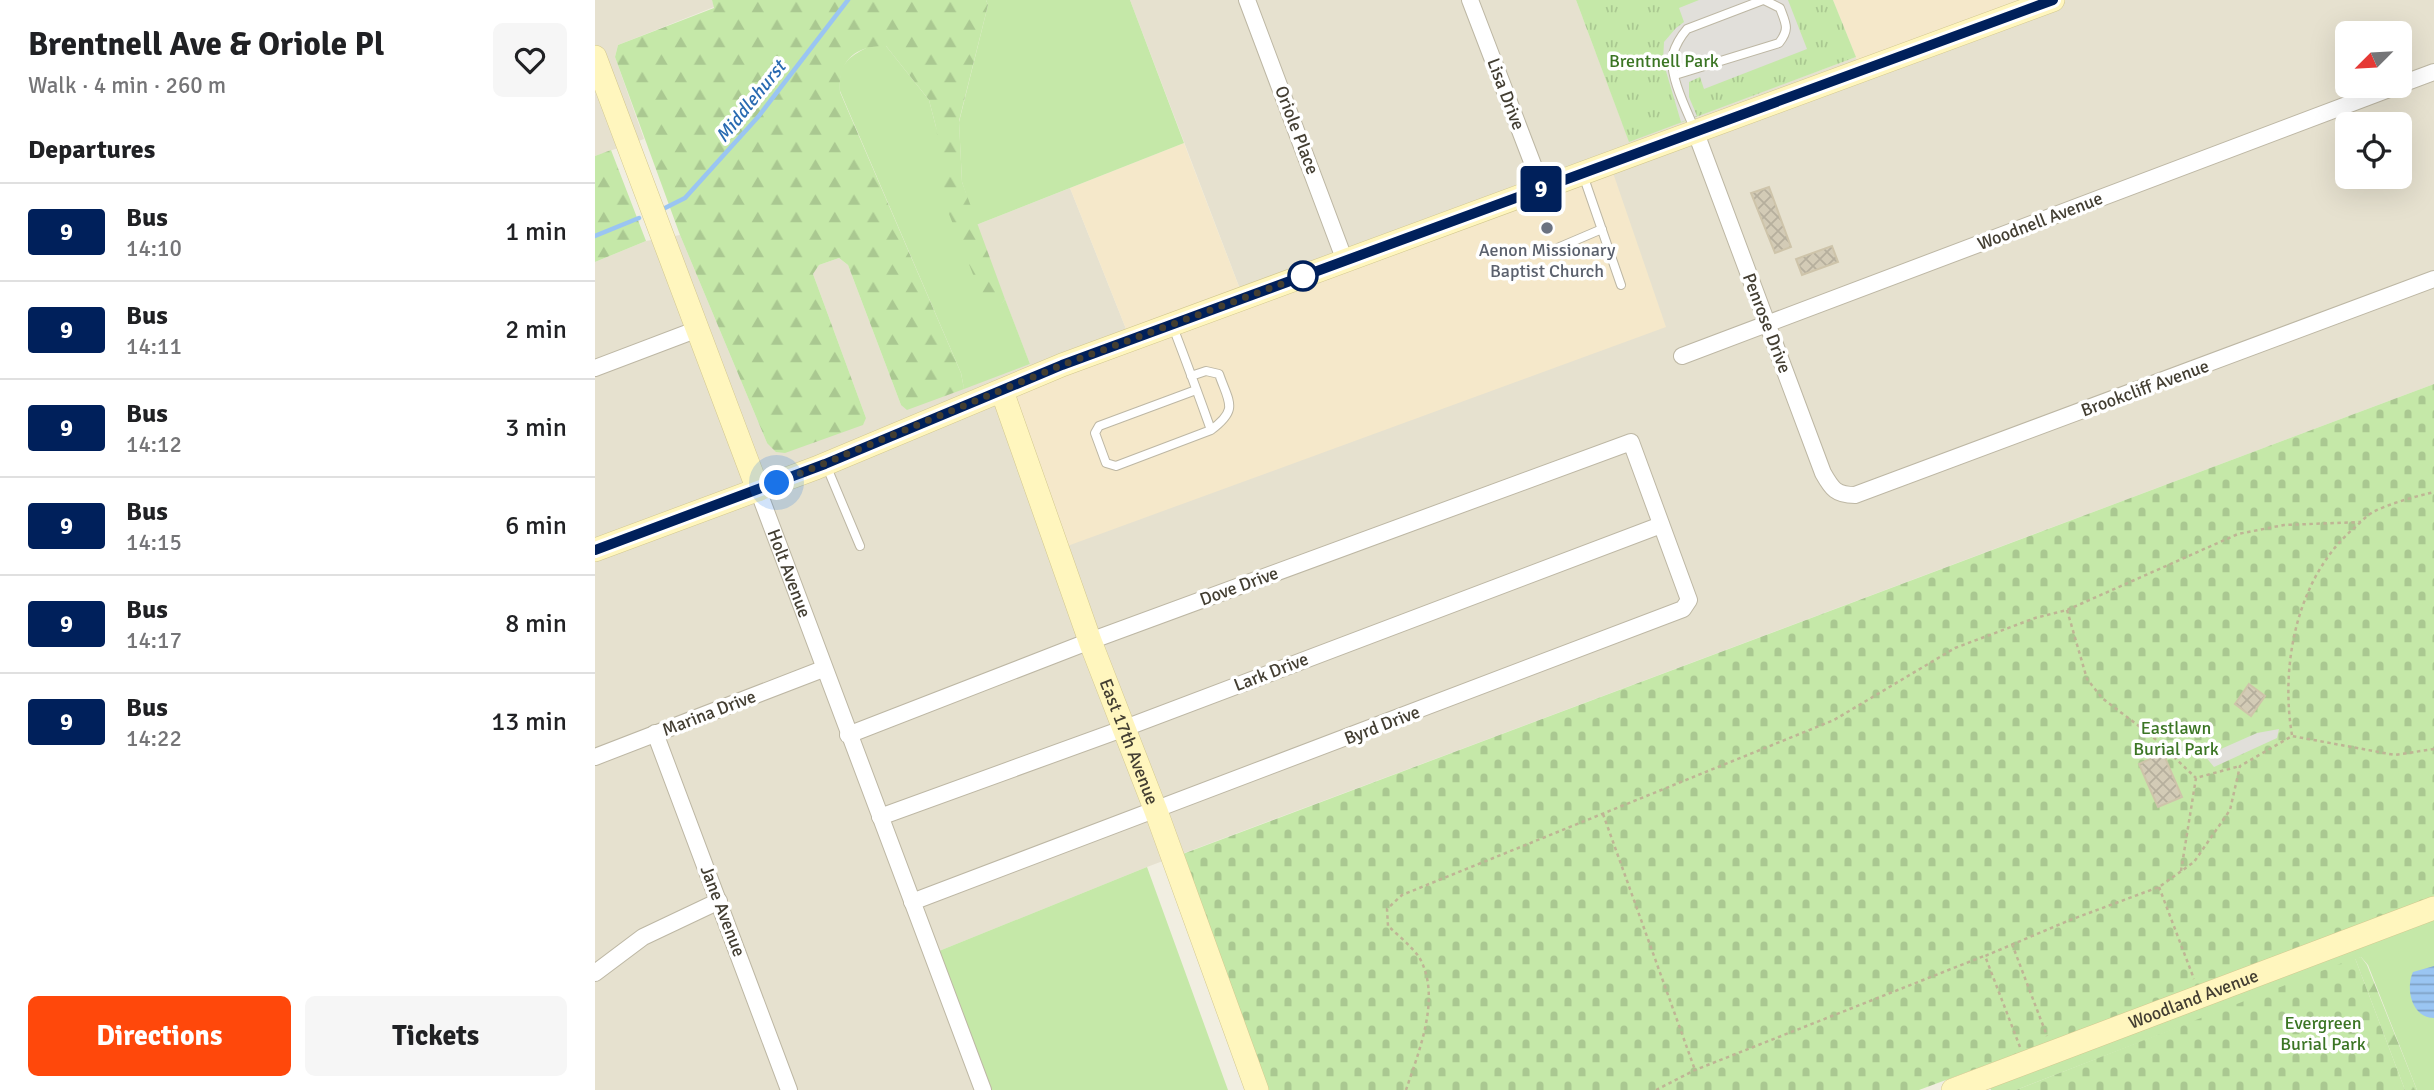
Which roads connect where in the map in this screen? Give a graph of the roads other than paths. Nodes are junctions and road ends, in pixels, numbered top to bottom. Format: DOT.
graph roads {
  1 [pos="1247,0"];
  2 [pos="1470,0"];
  3 [pos="1763,0"];
  4 [pos="2053,0"];
  5 [pos="595,57"];
  6 [pos="2434,72"];
  7 [pos="1675,75"];
  8 [pos="2412,80"];
  9 [pos="2364,98"];
  10 [pos="1696,133"];
  11 [pos="1583,174"];
  12 [pos="1542,188"];
  13 [pos="1602,229"];
  14 [pos="1548,252"];
  15 [pos="1345,261"];
  16 [pos="2434,279"];
  17 [pos="1621,285"];
  18 [pos="1172,324"];
  19 [pos="1768,324"];
  20 [pos="698,329"];
  21 [pos="1682,356"];
  22 [pos="595,368"];
  23 [pos="1191,376"];
  24 [pos="1196,390"];
  25 [pos="1002,391"];
  26 [pos="1212,430"];
  27 [pos="1631,442"];
  28 [pos="825,464"];
  29 [pos="758,490"];
  30 [pos="1855,495"];
  31 [pos="1661,525"];
  32 [pos="860,546"];
  33 [pos="595,550"];
  34 [pos="1090,641"];
  35 [pos="823,669"];
  36 [pos="1125,728"];
  37 [pos="655,733"];
  38 [pos="848,735"];
  39 [pos="595,757"];
  40 [pos="1156,811"];
  41 [pos="880,817"];
  42 [pos="719,901"];
  43 [pos="912,902"];
  44 [pos="2434,908"];
  45 [pos="595,973"];
  46 [pos="1966,1088"];
  47 [pos="789,1090"];
  48 [pos="983,1090"];
  49 [pos="1257,1090"];
  1 -- 15 [label="street, Oriole Place"];
  2 -- 12 [label="street, Lisa Drive"];
  3 -- 7 [label="lane"];
  3 -- 7 [label="lane"];
  4 -- 10 [label="street"];
  5 -- 20 [label="street, Holt Avenue"];
  6 -- 8 [label="street, Woodnell Avenue"];
  7 -- 10 [label="lane"];
  9 -- 19 [label="street, Woodnell Avenue"];
  10 -- 11 [label="street"];
  10 -- 19 [label="street, Penrose Drive"];
  11 -- 12 [label="street"];
  11 -- 13 [label="lane"];
  12 -- 15 [label="street"];
  13 -- 14 [label="lane"];
  13 -- 17 [label="lane"];
  15 -- 18 [label="street"];
  16 -- 30 [label="street, Brookcliff Avenue"];
  18 -- 23 [label="lane"];
  18 -- 25 [label="street"];
  19 -- 21 [label="street, Woodnell Avenue"];
  19 -- 30 [label="street, Penrose Drive"];
  20 -- 22 [label="street"];
  20 -- 29 [label="street, Holt Avenue"];
  23 -- 24 [label="lane"];
  23 -- 26 [label="lane"];
  24 -- 26 [label="lane"];
  24 -- 26 [label="lane"];
  25 -- 28 [label="street"];
  25 -- 34 [label="street, East 17th Avenue"];
  27 -- 31 [label="street, Byrd Drive"];
  27 -- 34 [label="street, Dove Drive"];
  28 -- 29 [label="street"];
  28 -- 32 [label="lane"];
  29 -- 33 [label="street"];
  29 -- 35 [label="street, Holt Avenue"];
  31 -- 36 [label="street, Lark Drive"];
  31 -- 40 [label="street, Byrd Drive"];
  34 -- 36 [label="street, East 17th Avenue"];
  34 -- 38 [label="street, Dove Drive"];
  35 -- 37 [label="street, Marina Drive"];
  35 -- 38 [label="street, Holt Avenue"];
  36 -- 40 [label="street, East 17th Avenue"];
  36 -- 41 [label="street, Lark Drive"];
  37 -- 39 [label="street, Marina Drive"];
  37 -- 42 [label="street, Jane Avenue"];
  38 -- 41 [label="street, Holt Avenue"];
  40 -- 43 [label="street, Byrd Drive"];
  40 -- 49 [label="street, East 17th Avenue"];
  41 -- 43 [label="street, Holt Avenue"];
  42 -- 45 [label="street"];
  42 -- 47 [label="street, Jane Avenue"];
  43 -- 48 [label="street, Holt Avenue"];
  44 -- 46 [label="street, Woodland Avenue"];
}
